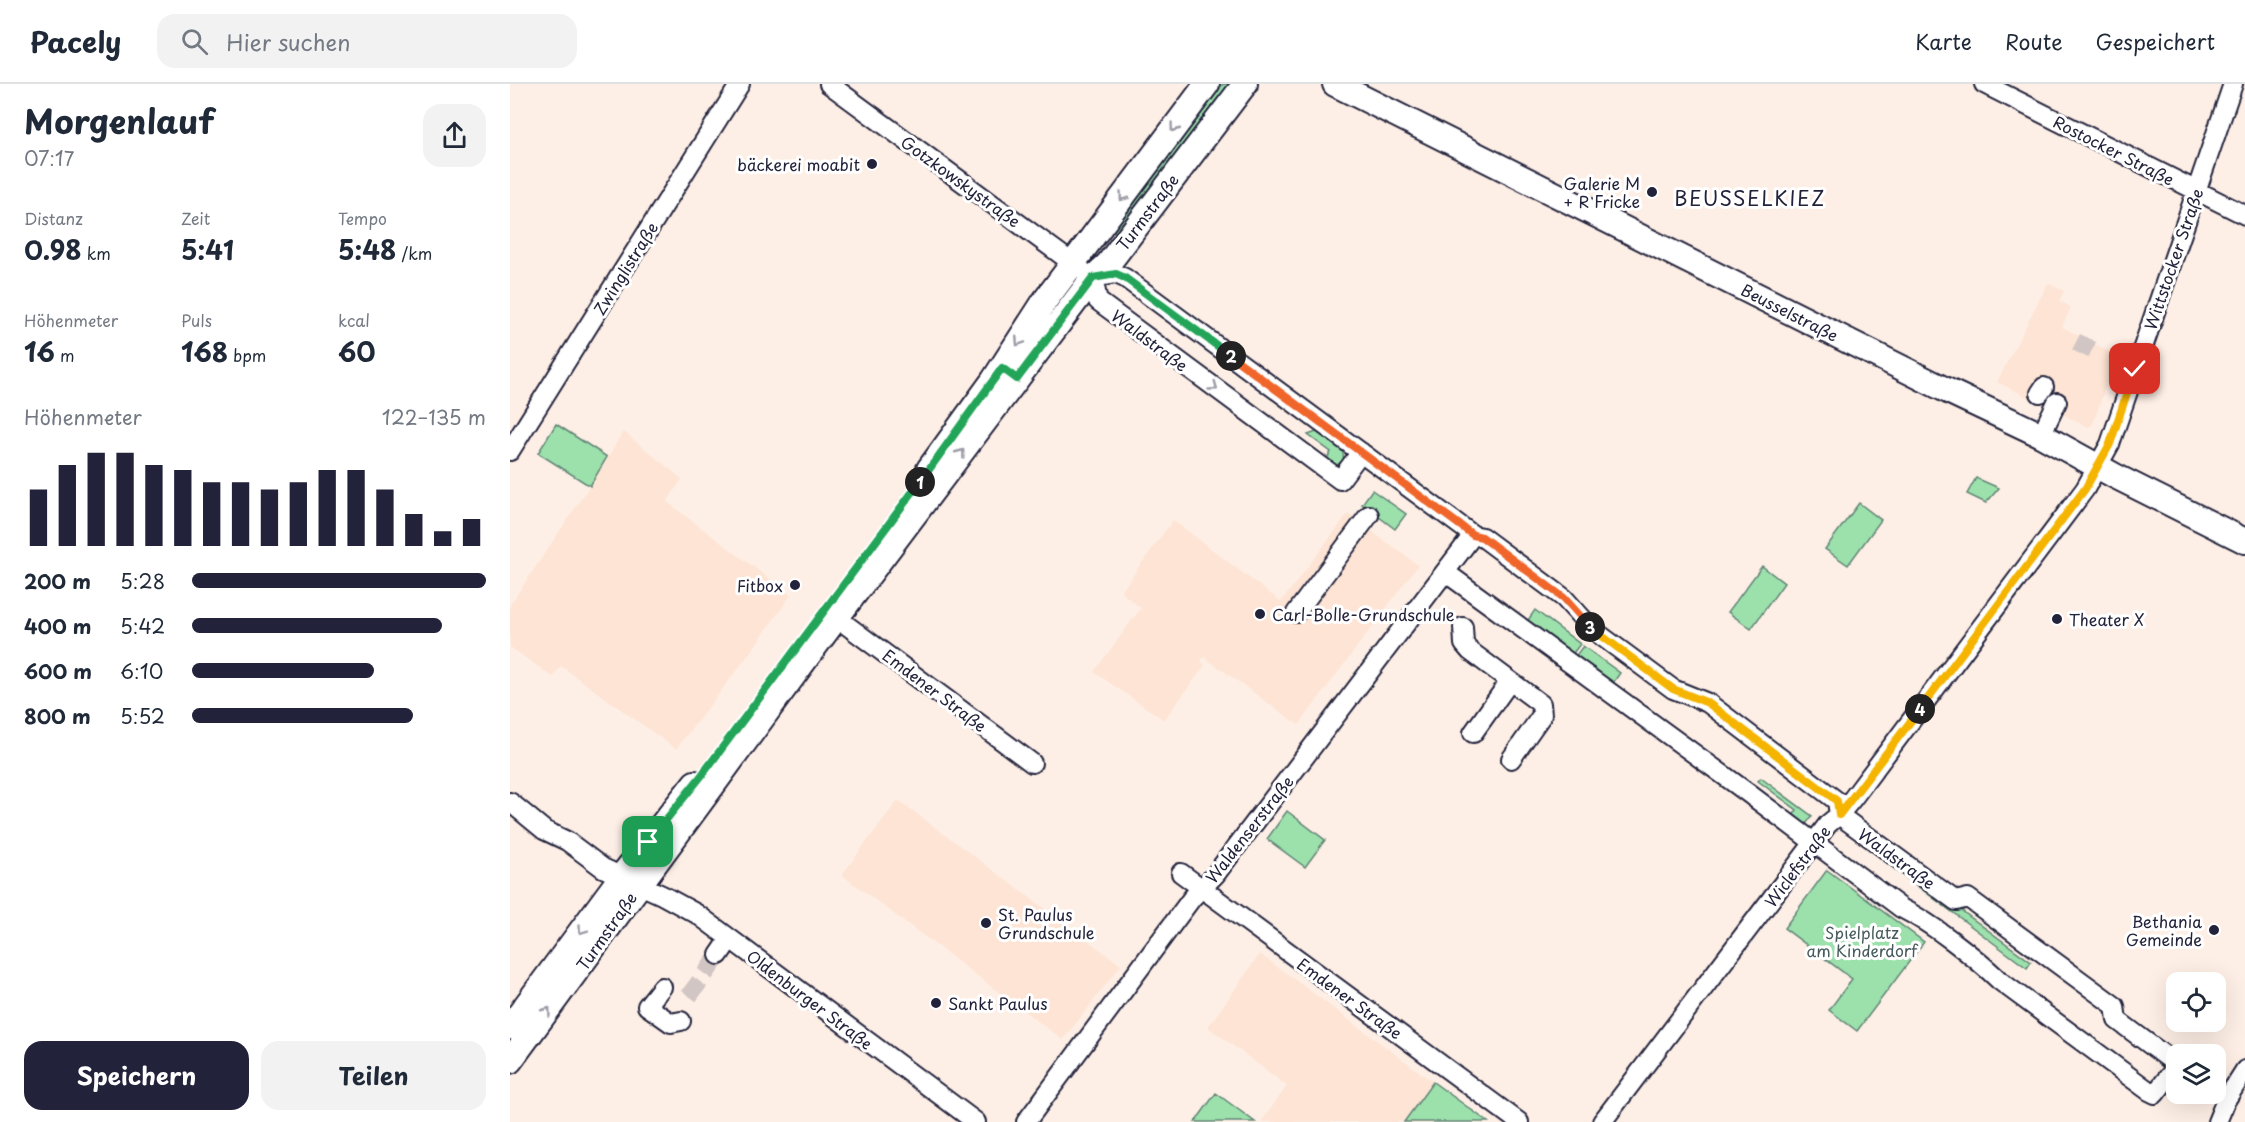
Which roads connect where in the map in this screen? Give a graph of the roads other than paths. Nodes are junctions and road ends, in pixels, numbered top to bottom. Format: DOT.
graph roads {
  1 [pos="740,84"];
  2 [pos="829,84"];
  3 [pos="1207,84"];
  4 [pos="1245,84"];
  5 [pos="1335,84"];
  6 [pos="1984,84"];
  7 [pos="2233,84"];
  8 [pos="2196,191"];
  9 [pos="2245,215"];
  10 [pos="1073,263"];
  11 [pos="1093,278"];
  12 [pos="1010,374"];
  13 [pos="2057,402"];
  14 [pos="2041,435"];
  15 [pos="510,452"];
  16 [pos="1361,452"];
  17 [pos="2098,466"];
  18 [pos="1369,516"];
  19 [pos="1473,535"];
  20 [pos="2245,541"];
  21 [pos="1445,572"];
  22 [pos="1296,613"];
  23 [pos="837,618"];
  24 [pos="1463,627"];
  25 [pos="1510,681"];
  26 [pos="1473,733"];
  27 [pos="1511,759"];
  28 [pos="1032,763"];
  29 [pos="510,802"];
  30 [pos="1839,815"];
  31 [pos="1814,843"];
  32 [pos="1181,873"];
  33 [pos="630,880"];
  34 [pos="1202,888"];
  35 [pos="730,939"];
  36 [pos="719,955"];
  37 [pos="662,987"];
  38 [pos="681,1021"];
  39 [pos="510,1027"];
  40 [pos="2166,1058"];
  41 [pos="510,1061"];
  42 [pos="2245,1070"];
  43 [pos="2166,1081"];
  44 [pos="2226,1091"];
  45 [pos="2220,1104"];
  46 [pos="976,1122"];
  47 [pos="1026,1122"];
  48 [pos="1519,1122"];
  49 [pos="1602,1122"];
  50 [pos="2217,1122"];
  1 -- 15 [label="street, Zwinglistraße"];
  2 -- 10 [label="street, Gotzkowskystraße"];
  3 -- 10 [label="main road, Turmstraße, one-way"];
  4 -- 11 [label="main road, Turmstraße"];
  5 -- 14 [label="main road, Beusselstraße"];
  6 -- 8 [label="street, Rostocker Straße"];
  7 -- 8 [label="street, Wittstocker Straße"];
  8 -- 9 [label="street, Rostocker Straße"];
  8 -- 17 [label="street, Wittstocker Straße"];
  10 -- 11 [label="street, Gotzkowskystraße"];
  10 -- 12 [label="main road, Turmstraße, one-way"];
  11 -- 12 [label="main road, Turmstraße"];
  11 -- 16 [label="street, Waldstraße"];
  11 -- 16 [label="street, Waldstraße, one-way"];
  23 -- 12 [label="main road, Turmstraße, one-way"];
  12 -- 33 [label="main road, Turmstraße"];
  13 -- 14 [label="street"];
  14 -- 17 [label="main road, Beusselstraße"];
  16 -- 19 [label="street, Waldstraße"];
  17 -- 20 [label="main road, Beusselstraße"];
  17 -- 30 [label="street, Wiclefstraße"];
  18 -- 22 [label="street"];
  19 -- 21 [label="street, Waldenserstraße"];
  19 -- 30 [label="street, Waldstraße"];
  21 -- 31 [label="street, Waldstraße"];
  21 -- 34 [label="street, Waldenserstraße"];
  23 -- 28 [label="street, Emdener Straße"];
  23 -- 33 [label="main road, Turmstraße"];
  24 -- 25 [label="street"];
  25 -- 26 [label="street"];
  25 -- 27 [label="street"];
  29 -- 33 [label="street, Oldenburger Straße"];
  30 -- 31 [label="street, Wiclefstraße"];
  30 -- 40 [label="street, Waldstraße"];
  31 -- 43 [label="street, Waldstraße"];
  31 -- 49 [label="street, Wiclefstraße"];
  32 -- 34 [label="street, Emdener Straße"];
  33 -- 35 [label="street, Oldenburger Straße"];
  33 -- 39 [label="main road, Turmstraße, one-way"];
  41 -- 33 [label="main road, Turmstraße, one-way"];
  34 -- 47 [label="street, Waldenserstraße"];
  34 -- 48 [label="street, Emdener Straße"];
  35 -- 36 [label="street"];
  35 -- 46 [label="street, Oldenburger Straße"];
  37 -- 38 [label="street"];
  42 -- 44 [label="street"];
  45 -- 50 [label="street"];
}
